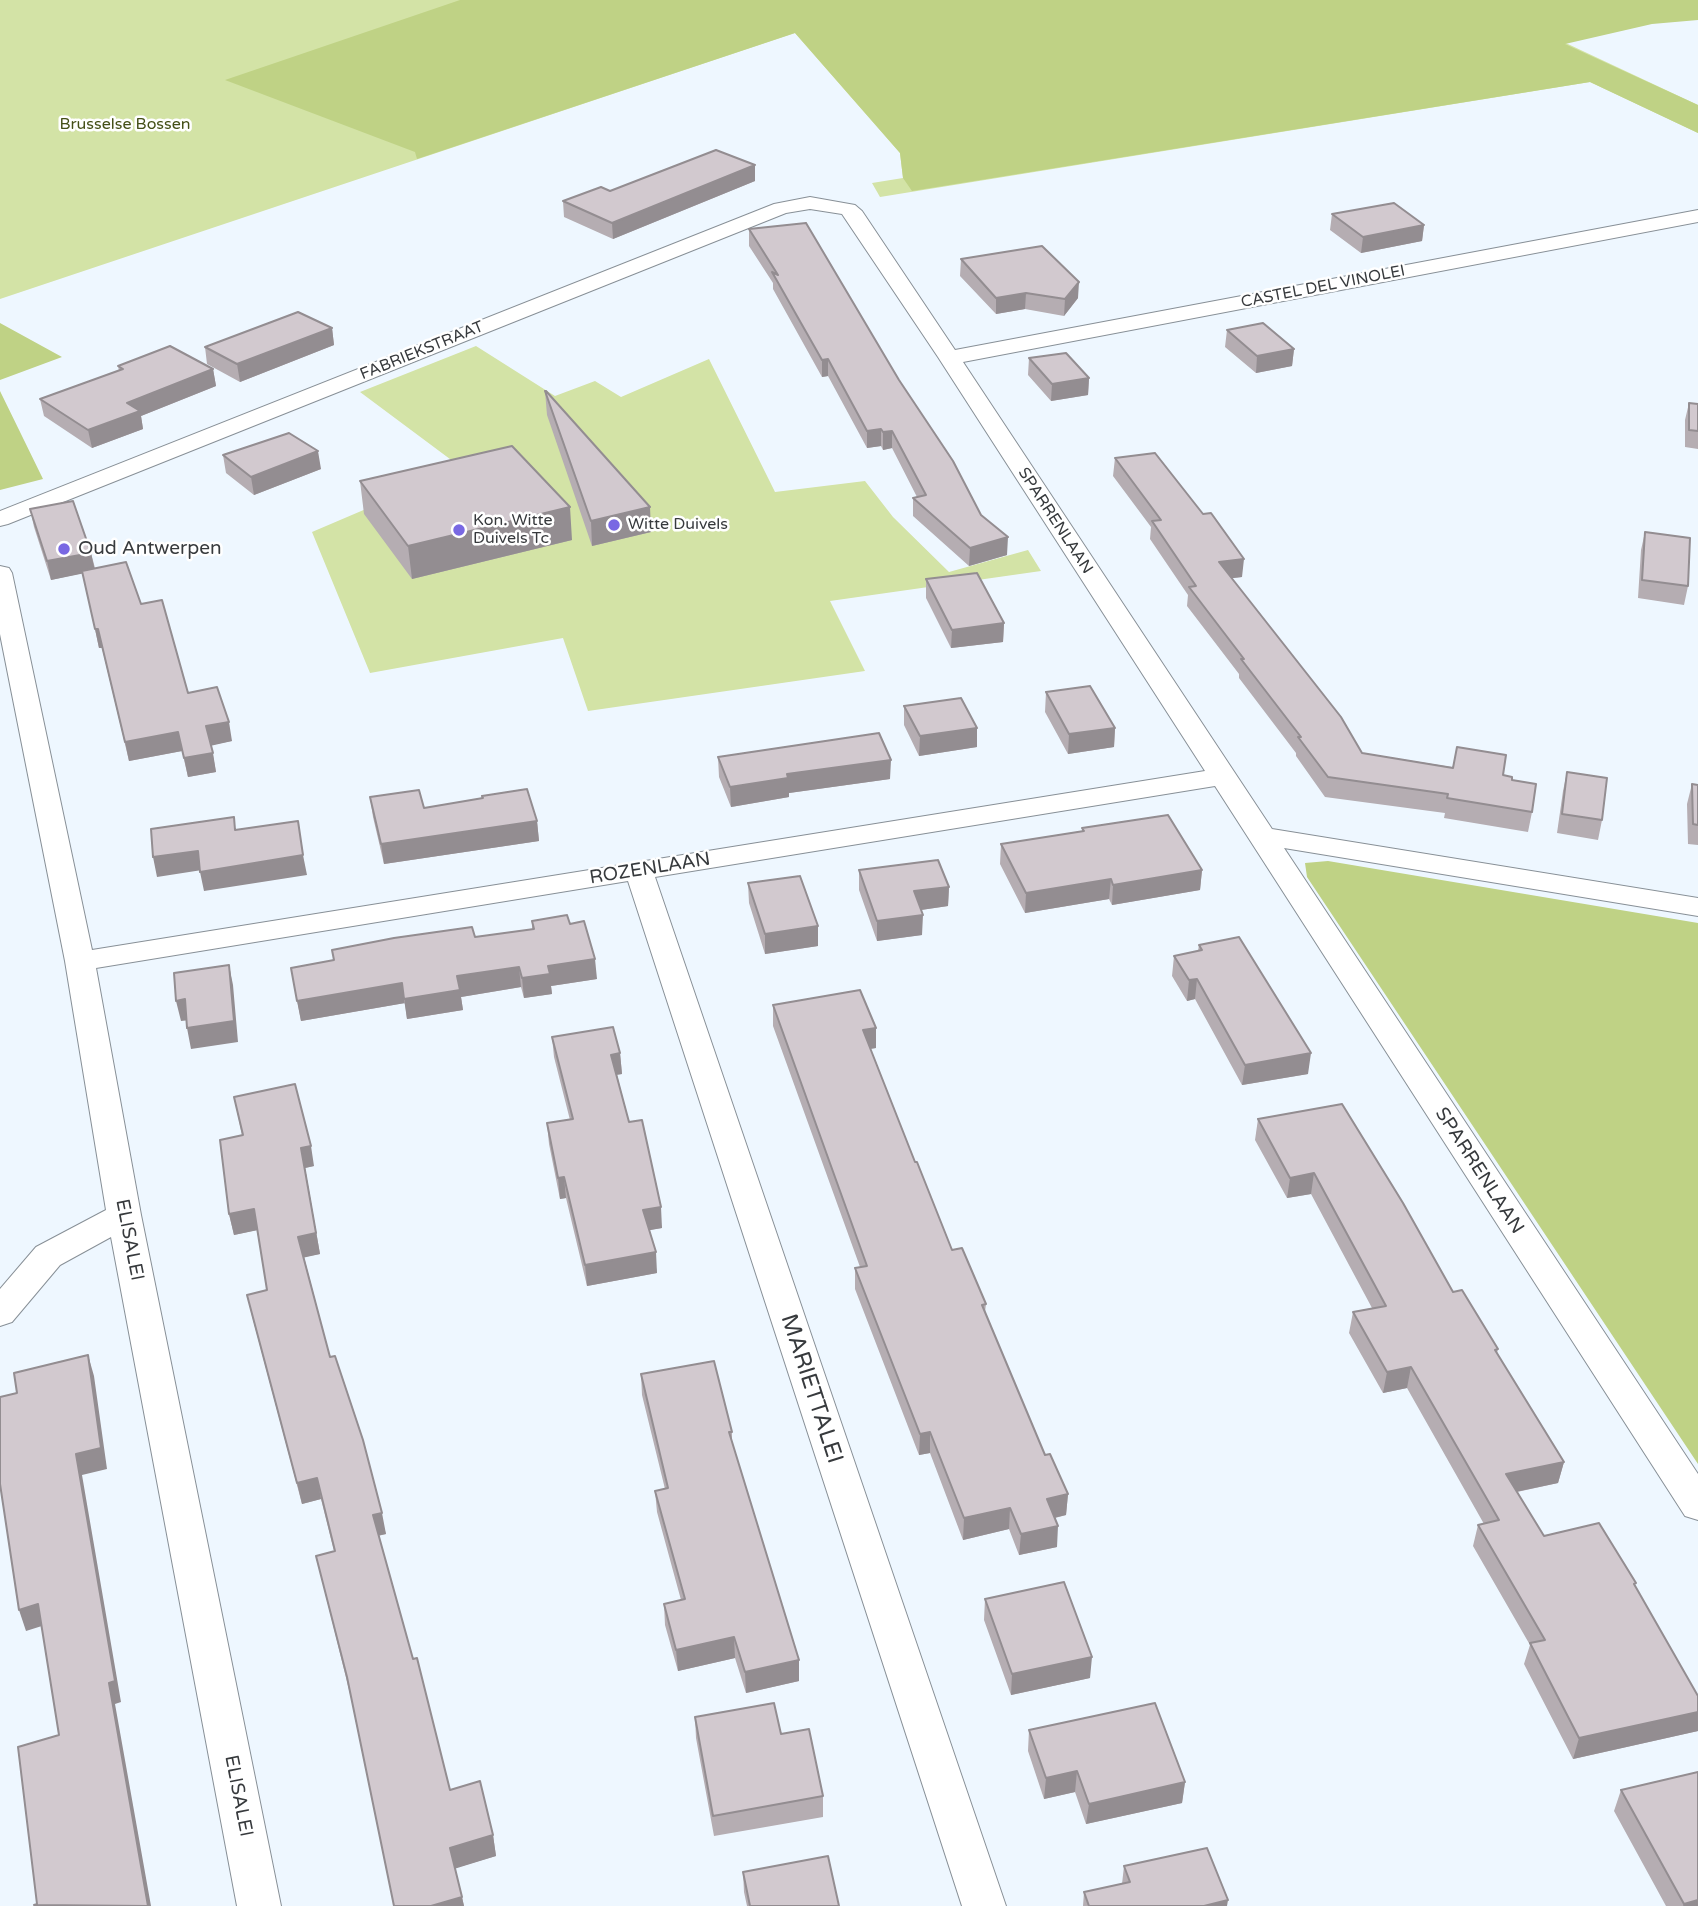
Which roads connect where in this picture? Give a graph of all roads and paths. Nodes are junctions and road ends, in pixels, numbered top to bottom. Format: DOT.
graph roads {
  1 [pos="848,209"];
  2 [pos="1698,216"];
  3 [pos="949,356"];
  4 [pos="0,519"];
  5 [pos="0,573"];
  6 [pos="1221,777"];
  7 [pos="1261,836"];
  8 [pos="639,871"];
  9 [pos="1698,907"];
  10 [pos="80,961"];
  11 [pos="124,1215"];
  12 [pos="0,1313"];
  13 [pos="1698,1506"];
  14 [pos="259,1906"];
  15 [pos="984,1906"];
  1 -- 3 [label="street, SPARRENLAAN"];
  1 -- 4 [label="street, FABRIEKSTRAAT"];
  2 -- 3 [label="street, CASTEL DEL VINOLEI"];
  3 -- 6 [label="street, SPARRENLAAN"];
  5 -- 10 [label="street, ELISALEI"];
  6 -- 7 [label="street, SPARRENLAAN"];
  6 -- 8 [label="street, ROZENLAAN"];
  7 -- 9 [label="street"];
  7 -- 13 [label="street, SPARRENLAAN"];
  8 -- 10 [label="street, ROZENLAAN"];
  8 -- 15 [label="street, MARIETTALEI"];
  10 -- 11 [label="street, ELISALEI"];
  11 -- 12 [label="street"];
  11 -- 14 [label="street, ELISALEI"];
}
